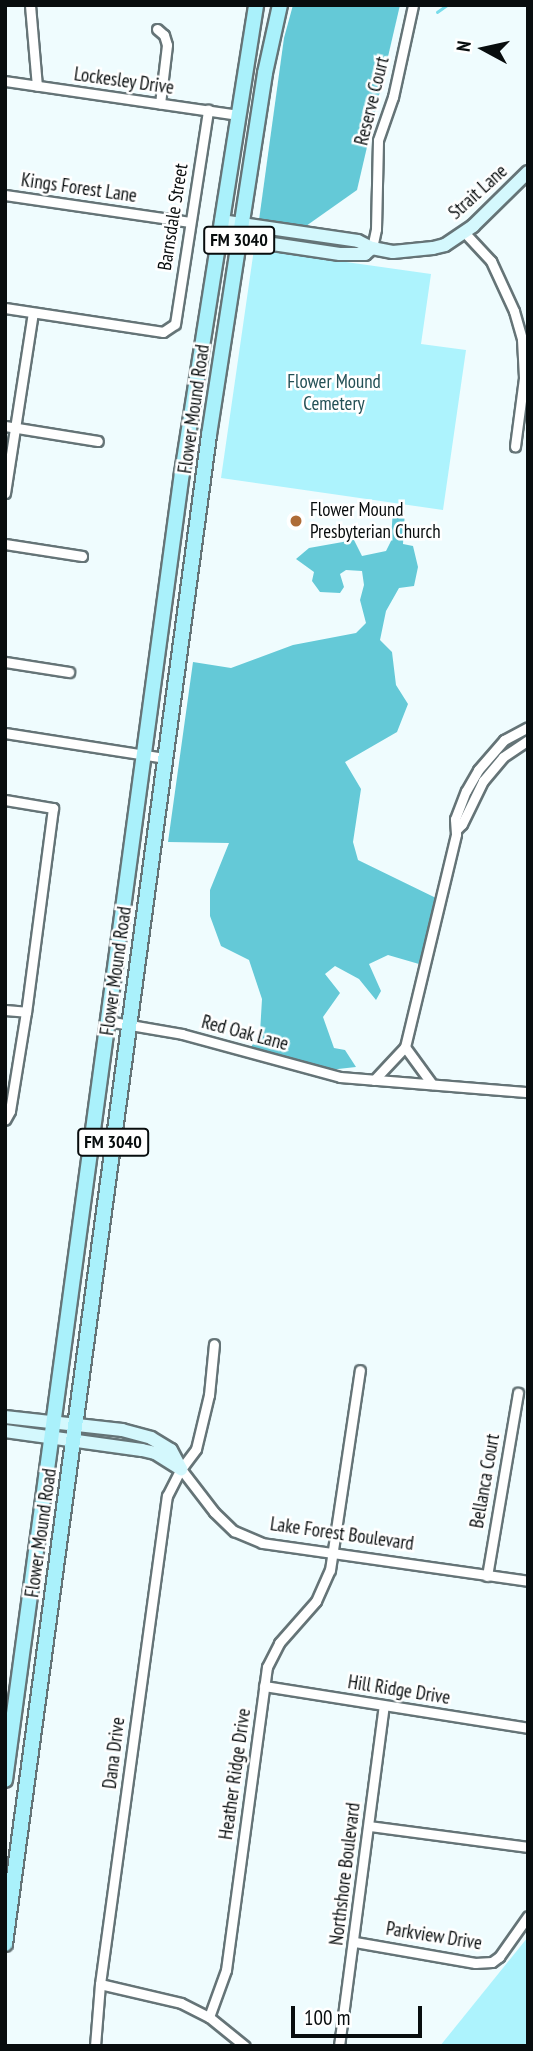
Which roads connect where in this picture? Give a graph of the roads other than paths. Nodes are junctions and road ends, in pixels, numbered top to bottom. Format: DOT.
graph roads {
  1 [pos="30,5"];
  2 [pos="256,5"];
  3 [pos="279,5"];
  4 [pos="413,5"];
  5 [pos="157,29"];
  6 [pos="5,81"];
  7 [pos="37,86"];
  8 [pos="160,104"];
  9 [pos="208,110"];
  10 [pos="238,115"];
  11 [pos="528,172"];
  12 [pos="5,195"];
  13 [pos="221,221"];
  14 [pos="190,222"];
  15 [pos="242,224"];
  16 [pos="464,232"];
  17 [pos="219,236"];
  18 [pos="239,239"];
  19 [pos="372,248"];
  20 [pos="5,309"];
  21 [pos="33,313"];
  22 [pos="523,326"];
  23 [pos="10,426"];
  24 [pos="98,441"];
  25 [pos="515,446"];
  26 [pos="182,473"];
  27 [pos="205,476"];
  28 [pos="5,494"];
  29 [pos="5,544"];
  30 [pos="82,555"];
  31 [pos="5,662"];
  32 [pos="69,672"];
  33 [pos="528,727"];
  34 [pos="5,733"];
  35 [pos="528,740"];
  36 [pos="144,754"];
  37 [pos="164,758"];
  38 [pos="5,800"];
  39 [pos="456,830"];
  40 [pos="5,1010"];
  41 [pos="26,1012"];
  42 [pos="107,1021"];
  43 [pos="128,1024"];
  44 [pos="405,1047"];
  45 [pos="374,1080"];
  46 [pos="432,1084"];
  47 [pos="528,1092"];
  48 [pos="5,1120"];
  49 [pos="214,1344"];
  50 [pos="360,1370"];
  51 [pos="518,1392"];
  52 [pos="5,1417"];
  53 [pos="53,1429"];
  54 [pos="5,1432"];
  55 [pos="74,1432"];
  56 [pos="181,1469"];
  57 [pos="332,1553"];
  58 [pos="487,1576"];
  59 [pos="528,1581"];
  60 [pos="264,1686"];
  61 [pos="384,1706"];
  62 [pos="528,1728"];
  63 [pos="5,1780"];
  64 [pos="369,1826"];
  65 [pos="528,1847"];
  66 [pos="528,1916"];
  67 [pos="355,1942"];
  68 [pos="5,1944"];
  69 [pos="100,1984"];
  70 [pos="209,2017"];
  71 [pos="95,2046"];
  72 [pos="245,2046"];
  73 [pos="339,2046"];
  1 -- 7 [label="street"];
  2 -- 10 [label="main road, Flower Mound Road / FM 3040"];
  3 -- 15 [label="main road, Flower Mound Road / FM 3040"];
  4 -- 19 [label="street, Reserve Court"];
  5 -- 8 [label="street"];
  6 -- 7 [label="street, Lockesley Drive"];
  7 -- 8 [label="street, Lockesley Drive"];
  8 -- 9 [label="street, Lockesley Drive"];
  9 -- 10 [label="street, Lockesley Drive"];
  9 -- 14 [label="street, Barnsdale Street"];
  10 -- 13 [label="main road, Flower Mound Road / FM 3040"];
  11 -- 16 [label="street, Strait Lane"];
  12 -- 14 [label="street, Kings Forest Lane"];
  13 -- 15 [label="street, Strait Lane"];
  13 -- 17 [label="main road, Flower Mound Road / FM 3040"];
  14 -- 21 [label="street, Barnsdale Street"];
  15 -- 18 [label="main road, Flower Mound Road / FM 3040"];
  15 -- 19 [label="street, Strait Lane"];
  16 -- 19 [label="street, Strait Lane"];
  16 -- 22 [label="street"];
  17 -- 18 [label="street, Strait Lane"];
  17 -- 26 [label="main road, Flower Mound Road / FM 3040"];
  18 -- 19 [label="street, Strait Lane"];
  18 -- 27 [label="main road, Flower Mound Road / FM 3040"];
  20 -- 21 [label="street"];
  21 -- 23 [label="street"];
  22 -- 25 [label="street"];
  23 -- 24 [label="street"];
  23 -- 28 [label="street"];
  26 -- 27 [label="main road"];
  26 -- 36 [label="main road, Flower Mound Road / FM 3040"];
  27 -- 37 [label="main road, Flower Mound Road / FM 3040"];
  29 -- 30 [label="street"];
  31 -- 32 [label="street"];
  33 -- 39 [label="street"];
  34 -- 36 [label="street"];
  35 -- 39 [label="street"];
  36 -- 37 [label="street"];
  36 -- 42 [label="main road, Flower Mound Road / FM 3040"];
  37 -- 43 [label="main road, Flower Mound Road / FM 3040"];
  38 -- 41 [label="street"];
  39 -- 44 [label="street"];
  40 -- 41 [label="street"];
  41 -- 48 [label="street"];
  42 -- 43 [label="street, Red Oak Lane"];
  42 -- 53 [label="main road, Flower Mound Road / FM 3040"];
  43 -- 45 [label="street, Red Oak Lane"];
  43 -- 55 [label="main road, Flower Mound Road / FM 3040"];
  44 -- 45 [label="street"];
  44 -- 46 [label="street"];
  45 -- 46 [label="street, Red Oak Lane"];
  46 -- 47 [label="street, Red Oak Lane"];
  49 -- 56 [label="street, Dana Drive"];
  50 -- 57 [label="street, Heather Ridge Drive"];
  51 -- 58 [label="street, Bellanca Court"];
  52 -- 53 [label="street, Lake Forest Boulevard"];
  53 -- 54 [label="street, Lake Forest Boulevard"];
  53 -- 55 [label="street, Lake Forest Boulevard"];
  53 -- 63 [label="main road, Flower Mound Road / FM 3040"];
  55 -- 56 [label="street, Lake Forest Boulevard"];
  55 -- 68 [label="main road, Flower Mound Road / FM 3040"];
  56 -- 57 [label="street, Lake Forest Boulevard"];
  56 -- 69 [label="street, Dana Drive"];
  57 -- 58 [label="street, Lake Forest Boulevard"];
  57 -- 60 [label="street, Heather Ridge Drive"];
  58 -- 59 [label="street, Lake Forest Boulevard"];
  60 -- 61 [label="street, Hill Ridge Drive"];
  60 -- 70 [label="street, Heather Ridge Drive"];
  61 -- 62 [label="street, Hill Ridge Drive"];
  61 -- 64 [label="street, Northshore Boulevard"];
  64 -- 65 [label="street"];
  64 -- 67 [label="street, Northshore Boulevard"];
  66 -- 67 [label="street, Parkview Drive"];
  67 -- 73 [label="street, Northshore Boulevard"];
  69 -- 70 [label="street"];
  69 -- 71 [label="street, Dana Drive"];
  70 -- 72 [label="street"];
}
